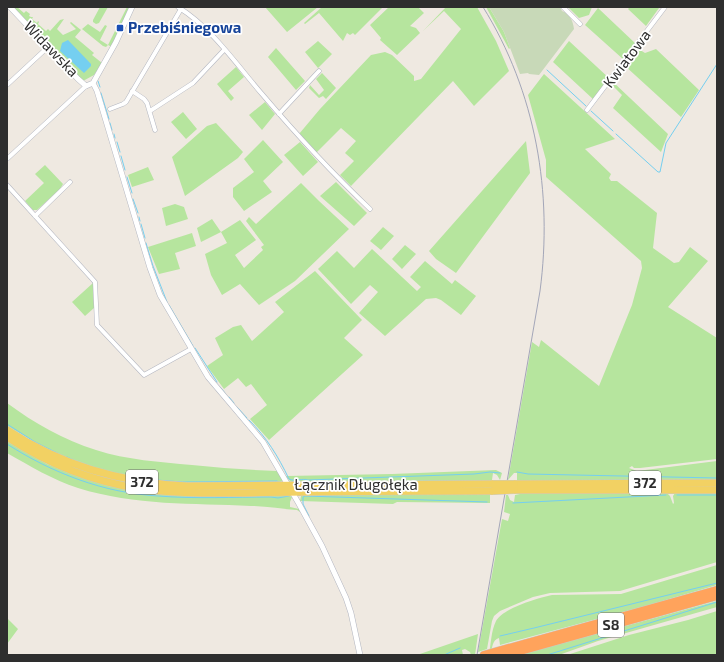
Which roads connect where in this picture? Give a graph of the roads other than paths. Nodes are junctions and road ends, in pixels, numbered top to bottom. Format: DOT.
graph roads {
  1 [pos="10,7"];
  2 [pos="132,7"];
  3 [pos="563,7"];
  4 [pos="665,7"];
  5 [pos="180,8"];
  6 [pos="580,24"];
  7 [pos="48,48"];
  8 [pos="224,50"];
  9 [pos="319,71"];
  10 [pos="93,82"];
  11 [pos="7,85"];
  12 [pos="86,86"];
  13 [pos="132,91"];
  14 [pos="110,109"];
  15 [pos="587,110"];
  16 [pos="150,111"];
  17 [pos="279,114"];
  18 [pos="156,130"];
  19 [pos="7,160"];
  20 [pos="70,182"];
  21 [pos="7,185"];
  22 [pos="370,209"];
  23 [pos="35,216"];
  24 [pos="191,349"];
  25 [pos="7,430"];
  26 [pos="7,437"];
  27 [pos="717,483"];
  28 [pos="288,485"];
  29 [pos="493,487"];
  30 [pos="514,487"];
  31 [pos="717,490"];
  32 [pos="293,492"];
  33 [pos="717,590"];
  34 [pos="717,596"];
  35 [pos="488,654"];
  36 [pos="360,655"];
  37 [pos="506,655"];
  1 -- 7 [label="street, Widawska"];
  2 -- 10 [label="street"];
  3 -- 6 [label="street"];
  4 -- 15 [label="street, Kwiatowa"];
  5 -- 8 [label="street"];
  5 -- 13 [label="street"];
  7 -- 11 [label="street"];
  7 -- 12 [label="street, Widawska"];
  8 -- 16 [label="street"];
  8 -- 17 [label="street"];
  9 -- 17 [label="street"];
  10 -- 12 [label="street, Widawska"];
  10 -- 24 [label="street"];
  12 -- 19 [label="street"];
  13 -- 14 [label="street"];
  13 -- 16 [label="street"];
  16 -- 18 [label="street"];
  17 -- 22 [label="street"];
  20 -- 23 [label="street"];
  21 -- 23 [label="street"];
  23 -- 24 [label="street"];
  24 -- 28 [label="street"];
  25 -- 28 [label="main road, Łącznik Długołęka / 372"];
  26 -- 32 [label="main road, Łącznik Długołęka / 372"];
  27 -- 30 [label="main road, Łącznik Długołęka / 372"];
  28 -- 29 [label="main road, Łącznik Długołęka / 372"];
  28 -- 32 [label="street"];
  29 -- 30 [label="main road, Łącznik Długołęka / 372, bridge"];
  29 -- 32 [label="main road, Łącznik Długołęka / 372"];
  30 -- 31 [label="main road, Łącznik Długołęka / 372"];
  32 -- 36 [label="street"];
  33 -- 35 [label="highway, S8"];
  34 -- 37 [label="highway, S8"];
}
